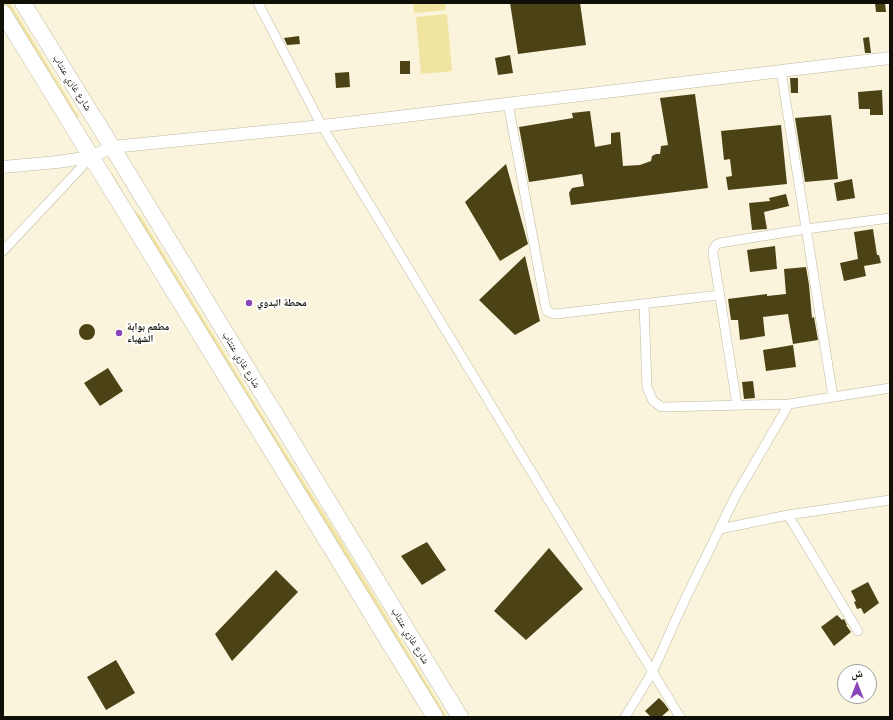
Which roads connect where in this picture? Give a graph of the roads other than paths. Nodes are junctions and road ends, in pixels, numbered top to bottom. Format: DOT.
graph roads {
  1 [pos="23,3"];
  2 [pos="258,3"];
  3 [pos="3,13"];
  4 [pos="890,58"];
  5 [pos="781,71"];
  6 [pos="508,103"];
  7 [pos="322,126"];
  8 [pos="112,147"];
  9 [pos="91,157"];
  10 [pos="3,167"];
  11 [pos="890,218"];
  12 [pos="806,229"];
  13 [pos="3,251"];
  14 [pos="720,295"];
  15 [pos="644,304"];
  16 [pos="890,388"];
  17 [pos="833,397"];
  18 [pos="788,404"];
  19 [pos="736,405"];
  20 [pos="890,500"];
  21 [pos="788,515"];
  22 [pos="720,529"];
  23 [pos="858,631"];
  24 [pos="652,673"];
  25 [pos="435,717"];
  26 [pos="460,717"];
  27 [pos="626,717"];
  28 [pos="680,717"];
  1 -- 8 [label="highway, شارع غازي عنتاب"];
  2 -- 7 [label="street"];
  3 -- 9 [label="highway"];
  4 -- 5 [label="street"];
  5 -- 6 [label="street"];
  5 -- 12 [label="street"];
  6 -- 7 [label="street"];
  6 -- 15 [label="street"];
  7 -- 8 [label="street"];
  7 -- 24 [label="street"];
  8 -- 9 [label="street"];
  8 -- 26 [label="highway, شارع غازي عنتاب"];
  9 -- 10 [label="street"];
  9 -- 13 [label="street"];
  9 -- 25 [label="highway"];
  11 -- 12 [label="street"];
  12 -- 14 [label="street"];
  12 -- 17 [label="street"];
  14 -- 15 [label="street"];
  14 -- 19 [label="street"];
  15 -- 19 [label="street"];
  16 -- 17 [label="street"];
  17 -- 18 [label="street"];
  18 -- 19 [label="street"];
  18 -- 22 [label="street"];
  20 -- 21 [label="street"];
  21 -- 22 [label="street"];
  21 -- 23 [label="street"];
  22 -- 24 [label="street"];
  24 -- 27 [label="street"];
  24 -- 28 [label="street"];
}
